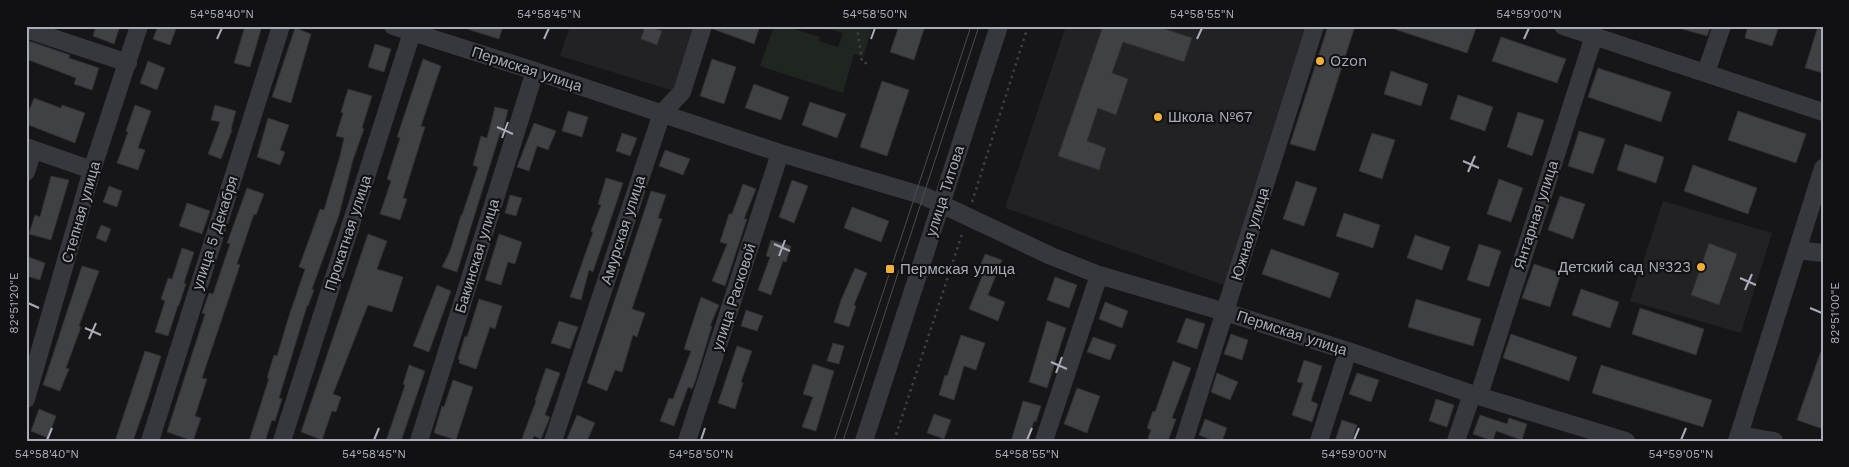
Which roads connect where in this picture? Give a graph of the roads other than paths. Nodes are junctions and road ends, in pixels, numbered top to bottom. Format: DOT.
graph roads {
  1 [pos="139,26"];
  2 [pos="281,26"];
  3 [pos="393,26"];
  4 [pos="703,26"];
  5 [pos="999,26"];
  6 [pos="1315,26"];
  7 [pos="1563,26"];
  8 [pos="1722,26"];
  9 [pos="26,29"];
  10 [pos="413,29"];
  11 [pos="1591,32"];
  12 [pos="128,63"];
  13 [pos="535,71"];
  14 [pos="1706,72"];
  15 [pos="1823,112"];
  16 [pos="662,113"];
  17 [pos="30,148"];
  18 [pos="780,153"];
  19 [pos="1823,168"];
  20 [pos="92,170"];
  21 [pos="26,172"];
  22 [pos="940,205"];
  23 [pos="1797,250"];
  24 [pos="1823,253"];
  25 [pos="1099,274"];
  26 [pos="1225,312"];
  27 [pos="1348,351"];
  28 [pos="1475,394"];
  29 [pos="26,399"];
  30 [pos="1590,435"];
  31 [pos="1738,438"];
  32 [pos="1770,440"];
  33 [pos="150,441"];
  34 [pos="282,441"];
  35 [pos="419,441"];
  36 [pos="553,441"];
  37 [pos="687,441"];
  38 [pos="864,441"];
  39 [pos="1044,441"];
  40 [pos="1184,441"];
  41 [pos="1319,441"];
  42 [pos="1456,441"];
  43 [pos="1626,441"];
  1 -- 12 [label="street, Степная улица"];
  2 -- 33 [label="street, улица 5 Декабря"];
  3 -- 10 [label="street, Пермская улица"];
  4 -- 16 [label="street, Амурская улица"];
  5 -- 22 [label="street, улица Титова"];
  6 -- 26 [label="street, Южная улица"];
  7 -- 11 [label="street"];
  8 -- 14 [label="street"];
  9 -- 12 [label="street"];
  10 -- 13 [label="street, Пермская улица"];
  10 -- 34 [label="street, Прокатная улица"];
  11 -- 14 [label="street"];
  11 -- 28 [label="street, Янтарная улица"];
  12 -- 20 [label="street, Степная улица"];
  13 -- 16 [label="street, Пермская улица"];
  13 -- 35 [label="street, Бакинская улица"];
  14 -- 15 [label="street"];
  16 -- 18 [label="street, Пермская улица"];
  16 -- 36 [label="street, Амурская улица"];
  17 -- 20 [label="street"];
  17 -- 21 [label="street"];
  18 -- 22 [label="street, Пермская улица"];
  18 -- 37 [label="street, улица Расковой"];
  19 -- 23 [label="street"];
  20 -- 29 [label="street, Степная улица"];
  22 -- 25 [label="street, Пермская улица"];
  22 -- 38 [label="street, улица Титова"];
  23 -- 24 [label="street"];
  23 -- 31 [label="street"];
  25 -- 26 [label="street, Пермская улица"];
  25 -- 39 [label="street"];
  26 -- 27 [label="street, Пермская улица"];
  26 -- 40 [label="street, Южная улица"];
  27 -- 28 [label="street, Пермская улица"];
  27 -- 41 [label="street"];
  28 -- 30 [label="street, Пермская улица"];
  28 -- 42 [label="street, Янтарная улица"];
  30 -- 43 [label="street, Пермская улица"];
  31 -- 32 [label="street"];
}
